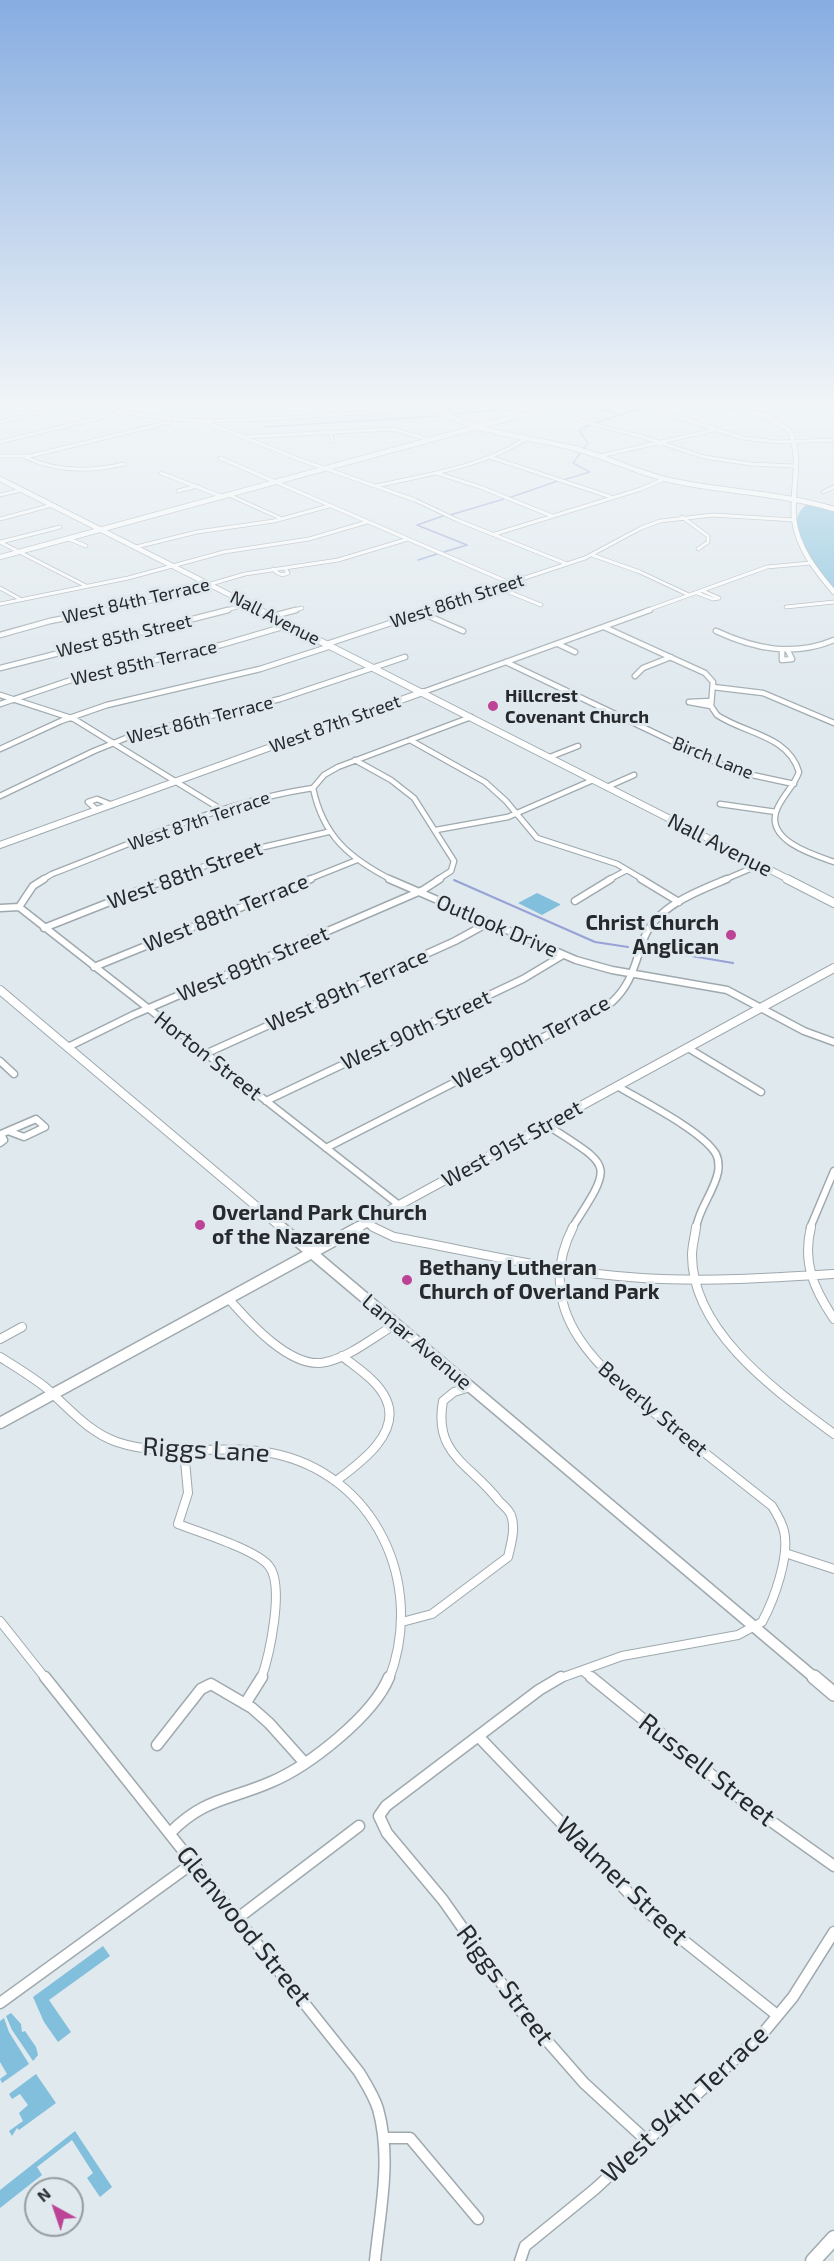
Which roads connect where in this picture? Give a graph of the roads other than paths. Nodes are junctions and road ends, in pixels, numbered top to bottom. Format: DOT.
graph roads {
  1 [pos="43,508"];
  2 [pos="57,508"];
  3 [pos="184,508"];
  4 [pos="254,508"];
  5 [pos="321,508"];
  6 [pos="335,508"];
  7 [pos="431,508"];
  8 [pos="529,508"];
  9 [pos="579,508"];
  10 [pos="794,508"];
  11 [pos="801,508"];
  12 [pos="553,516"];
  13 [pos="681,516"];
  14 [pos="794,517"];
  15 [pos="0,519"];
  16 [pos="281,519"];
  17 [pos="367,522"];
  18 [pos="60,527"];
  19 [pos="102,530"];
  20 [pos="495,534"];
  21 [pos="69,539"];
  22 [pos="408,539"];
  23 [pos="0,542"];
  24 [pos="86,546"];
  25 [pos="136,547"];
  26 [pos="698,549"];
  27 [pos="19,552"];
  28 [pos="592,555"];
  29 [pos="0,557"];
  30 [pos="811,563"];
  31 [pos="567,564"];
  32 [pos="172,565"];
  33 [pos="510,583"];
  34 [pos="209,584"];
  35 [pos="86,586"];
  36 [pos="499,587"];
  37 [pos="0,588"];
  38 [pos="703,591"];
  39 [pos="834,592"];
  40 [pos="696,593"];
  41 [pos="690,595"];
  42 [pos="20,599"];
  43 [pos="834,602"];
  44 [pos="0,604"];
  45 [pos="248,604"];
  46 [pos="541,605"];
  47 [pos="786,607"];
  48 [pos="302,608"];
  49 [pos="421,612"];
  50 [pos="273,616"];
  51 [pos="289,624"];
  52 [pos="603,627"];
  53 [pos="463,631"];
  54 [pos="716,631"];
  55 [pos="0,635"];
  56 [pos="834,640"];
  57 [pos="558,643"];
  58 [pos="329,645"];
  59 [pos="575,652"];
  60 [pos="405,657"];
  61 [pos="671,657"];
  62 [pos="506,662"];
  63 [pos="0,668"];
  64 [pos="374,668"];
  65 [pos="635,676"];
  66 [pos="712,687"];
  67 [pos="423,692"];
  68 [pos="0,695"];
  69 [pos="13,699"];
  70 [pos="0,704"];
  71 [pos="471,717"];
  72 [pos="69,718"];
  73 [pos="834,723"];
  74 [pos="410,740"];
  75 [pos="114,742"];
  76 [pos="578,746"];
  77 [pos="0,749"];
  78 [pos="550,757"];
  79 [pos="356,760"];
  80 [pos="634,775"];
  81 [pos="593,780"];
  82 [pos="176,781"];
  83 [pos="794,784"];
  84 [pos="607,786"];
  85 [pos="313,788"];
  86 [pos="0,796"];
  87 [pos="720,804"];
  88 [pos="112,805"];
  89 [pos="97,810"];
  90 [pos="222,810"];
  91 [pos="776,812"];
  92 [pos="516,813"];
  93 [pos="436,830"];
  94 [pos="328,832"];
  95 [pos="0,845"];
  96 [pos="357,860"];
  97 [pos="834,862"];
  98 [pos="759,865"];
  99 [pos="627,870"];
  100 [pos="418,892"];
  101 [pos="575,901"];
  102 [pos="679,902"];
  103 [pos="834,903"];
  104 [pos="19,907"];
  105 [pos="0,908"];
  106 [pos="488,923"];
  107 [pos="44,928"];
  108 [pos="563,955"];
  109 [pos="94,967"];
  110 [pos="834,968"];
  111 [pos="633,973"];
  112 [pos="0,990"];
  113 [pos="762,1008"];
  114 [pos="148,1009"];
  115 [pos="834,1042"];
  116 [pos="68,1047"];
  117 [pos="687,1048"];
  118 [pos="205,1054"];
  119 [pos="0,1061"];
  120 [pos="14,1074"];
  121 [pos="617,1086"];
  122 [pos="761,1092"];
  123 [pos="266,1101"];
  124 [pos="547,1125"];
  125 [pos="3,1132"];
  126 [pos="0,1143"];
  127 [pos="326,1148"];
  128 [pos="834,1171"];
  129 [pos="399,1205"];
  130 [pos="365,1223"];
  131 [pos="312,1252"];
  132 [pos="559,1267"];
  133 [pos="834,1274"];
  134 [pos="810,1275"];
  135 [pos="695,1281"];
  136 [pos="228,1298"];
  137 [pos="834,1319"];
  138 [pos="396,1324"];
  139 [pos="22,1327"];
  140 [pos="0,1339"];
  141 [pos="342,1356"];
  142 [pos="0,1357"];
  143 [pos="470,1387"];
  144 [pos="53,1395"];
  145 [pos="0,1423"];
  146 [pos="834,1434"];
  147 [pos="184,1450"];
  148 [pos="336,1481"];
  149 [pos="785,1554"];
  150 [pos="834,1569"];
  151 [pos="0,1621"];
  152 [pos="402,1622"];
  153 [pos="754,1628"];
  154 [pos="583,1671"];
  155 [pos="834,1694"];
  156 [pos="245,1704"];
  157 [pos="478,1736"];
  158 [pos="158,1745"];
  159 [pos="303,1761"];
  160 [pos="359,1826"];
  161 [pos="170,1833"];
  162 [pos="193,1863"];
  163 [pos="834,1866"];
  164 [pos="238,1918"];
  165 [pos="834,1932"];
  166 [pos="0,2003"];
  167 [pos="777,2015"];
  168 [pos="384,2138"];
  169 [pos="647,2141"];
  170 [pos="478,2219"];
  171 [pos="831,2246"];
  172 [pos="375,2261"];
  173 [pos="520,2261"];
  174 [pos="813,2261"];
  1 -- 15 [label="street"];
  2 -- 19 [label="street, Nall Avenue"];
  3 -- 19 [label="street"];
  4 -- 16 [label="street"];
  5 -- 16 [label="street"];
  6 -- 17 [label="street"];
  7 -- 20 [label="street"];
  8 -- 12 [label="street"];
  9 -- 12 [label="street"];
  10 -- 14 [label="street"];
  11 -- 14 [label="street"];
  12 -- 20 [label="street"];
  13 -- 14 [label="street, West 86th Street"];
  13 -- 26 [label="street"];
  13 -- 28 [label="street, West 86th Street"];
  14 -- 30 [label="street"];
  16 -- 25 [label="street"];
  17 -- 22 [label="street"];
  17 -- 32 [label="street"];
  18 -- 23 [label="street"];
  19 -- 21 [label="street"];
  19 -- 25 [label="street, Nall Avenue"];
  20 -- 31 [label="street"];
  21 -- 24 [label="street"];
  21 -- 27 [label="street"];
  22 -- 33 [label="street"];
  22 -- 34 [label="street, West 84th Terrace"];
  23 -- 27 [label="street"];
  25 -- 32 [label="street, Nall Avenue"];
  27 -- 29 [label="street"];
  27 -- 35 [label="street"];
  28 -- 31 [label="street, West 86th Street"];
  28 -- 41 [label="street"];
  30 -- 38 [label="street, West 87th Street"];
  30 -- 39 [label="street"];
  31 -- 33 [label="street, West 86th Street"];
  32 -- 34 [label="street, Nall Avenue"];
  32 -- 35 [label="street"];
  33 -- 36 [label="street, West 86th Street"];
  34 -- 45 [label="street, Nall Avenue"];
  34 -- 55 [label="street, West 84th Terrace"];
  35 -- 42 [label="street"];
  36 -- 46 [label="street"];
  36 -- 49 [label="street, West 86th Street"];
  37 -- 42 [label="street"];
  38 -- 40 [label="street, West 87th Street"];
  38 -- 40 [label="street, West 87th Street"];
  40 -- 41 [label="street, West 87th Street"];
  41 -- 52 [label="street, West 87th Street"];
  42 -- 44 [label="street"];
  43 -- 47 [label="street"];
  45 -- 50 [label="street, Nall Avenue"];
  45 -- 63 [label="street, West 85th Street"];
  48 -- 50 [label="street"];
  49 -- 53 [label="street"];
  49 -- 58 [label="street, West 86th Street"];
  50 -- 51 [label="street, Nall Avenue"];
  51 -- 58 [label="street, Nall Avenue"];
  51 -- 69 [label="street, West 85th Terrace"];
  52 -- 57 [label="street, West 87th Street"];
  52 -- 61 [label="street"];
  54 -- 56 [label="street"];
  57 -- 59 [label="street"];
  57 -- 62 [label="street, West 87th Street"];
  58 -- 64 [label="street, Nall Avenue"];
  58 -- 72 [label="street, West 86th Street"];
  60 -- 64 [label="street, West 86th Terrace"];
  61 -- 65 [label="street"];
  61 -- 66 [label="street"];
  62 -- 67 [label="street, West 87th Street"];
  62 -- 83 [label="street, Birch Lane"];
  64 -- 67 [label="street, Nall Avenue"];
  64 -- 75 [label="street, West 86th Terrace"];
  66 -- 73 [label="street"];
  66 -- 83 [label="street"];
  67 -- 71 [label="street, Nall Avenue"];
  67 -- 82 [label="street, West 87th Street"];
  68 -- 69 [label="street"];
  69 -- 70 [label="street, West 85th Terrace"];
  69 -- 72 [label="street"];
  71 -- 74 [label="street, West 87th Terrace"];
  71 -- 78 [label="street, Nall Avenue"];
  72 -- 75 [label="street"];
  72 -- 77 [label="street, West 86th Street"];
  74 -- 79 [label="street, West 87th Terrace"];
  74 -- 92 [label="street"];
  75 -- 82 [label="street"];
  75 -- 86 [label="street, West 86th Terrace"];
  76 -- 78 [label="street"];
  78 -- 81 [label="street, Nall Avenue"];
  79 -- 85 [label="street, West 87th Terrace"];
  79 -- 93 [label="street"];
  80 -- 84 [label="street"];
  81 -- 84 [label="street, Nall Avenue"];
  81 -- 92 [label="street"];
  82 -- 88 [label="street, West 87th Street"];
  82 -- 90 [label="street"];
  83 -- 91 [label="street"];
  84 -- 98 [label="street, Nall Avenue"];
  85 -- 90 [label="street, West 87th Terrace"];
  85 -- 94 [label="street, Outlook Drive"];
  87 -- 91 [label="street"];
  88 -- 89 [label="street, West 87th Street"];
  88 -- 89 [label="street, West 87th Street"];
  89 -- 95 [label="street, West 87th Street"];
  90 -- 104 [label="street, West 87th Terrace"];
  91 -- 97 [label="street"];
  92 -- 93 [label="street"];
  92 -- 99 [label="street"];
  93 -- 100 [label="street, West 89th Street"];
  94 -- 96 [label="street, Outlook Drive"];
  94 -- 107 [label="street, West 88th Street"];
  96 -- 100 [label="street, Outlook Drive"];
  96 -- 109 [label="street, West 88th Terrace"];
  98 -- 102 [label="street, West 90th Terrace"];
  98 -- 103 [label="street, Nall Avenue"];
  99 -- 101 [label="street"];
  99 -- 102 [label="street"];
  100 -- 106 [label="street, Outlook Drive"];
  100 -- 114 [label="street, West 89th Street"];
  102 -- 111 [label="street, West 90th Terrace"];
  104 -- 105 [label="street"];
  104 -- 107 [label="street, Horton Street"];
  106 -- 108 [label="street, Outlook Drive"];
  106 -- 118 [label="street, West 89th Terrace"];
  107 -- 109 [label="street, Horton Street"];
  108 -- 111 [label="street, Outlook Drive"];
  108 -- 123 [label="street, West 90th Street"];
  109 -- 114 [label="street, Horton Street"];
  110 -- 113 [label="street, West 91st Street"];
  111 -- 113 [label="street, Outlook Drive"];
  111 -- 127 [label="street, West 90th Terrace"];
  112 -- 116 [label="street, Lamar Avenue"];
  113 -- 115 [label="street, Outlook Drive"];
  113 -- 117 [label="street, West 91st Street"];
  114 -- 116 [label="street, West 89th Street"];
  114 -- 118 [label="street, Horton Street"];
  116 -- 131 [label="street, Lamar Avenue"];
  117 -- 121 [label="street, West 91st Street"];
  117 -- 122 [label="street"];
  118 -- 123 [label="street, Horton Street"];
  119 -- 120 [label="street"];
  121 -- 124 [label="street, West 91st Street"];
  121 -- 135 [label="street"];
  123 -- 127 [label="street, Horton Street"];
  124 -- 129 [label="street, West 91st Street"];
  124 -- 132 [label="street, Beverly Street"];
  125 -- 125 [label="street"];
  125 -- 126 [label="street"];
  127 -- 129 [label="street, Horton Street"];
  128 -- 134 [label="street"];
  129 -- 130 [label="street, West 91st Street"];
  130 -- 131 [label="street, West 91st Street"];
  130 -- 132 [label="street"];
  131 -- 136 [label="street, West 91st Street"];
  131 -- 138 [label="street, Lamar Avenue"];
  132 -- 135 [label="street"];
  132 -- 149 [label="street, Beverly Street"];
  133 -- 134 [label="street"];
  134 -- 135 [label="street"];
  134 -- 137 [label="street"];
  135 -- 146 [label="street"];
  136 -- 141 [label="street"];
  136 -- 144 [label="street, West 91st Street"];
  138 -- 141 [label="street"];
  138 -- 143 [label="street, Lamar Avenue"];
  139 -- 140 [label="street"];
  141 -- 148 [label="street"];
  142 -- 144 [label="street, Riggs Lane"];
  143 -- 152 [label="street"];
  143 -- 153 [label="street, Lamar Avenue"];
  144 -- 145 [label="street, West 91st Street"];
  144 -- 147 [label="street, Riggs Lane"];
  147 -- 148 [label="street, Riggs Lane"];
  147 -- 156 [label="street"];
  148 -- 152 [label="street, Riggs Lane"];
  149 -- 150 [label="street"];
  149 -- 153 [label="street, Beverly Street"];
  151 -- 161 [label="street, Glenwood Street"];
  152 -- 159 [label="street, Riggs Lane"];
  153 -- 154 [label="street"];
  153 -- 155 [label="street, Lamar Avenue"];
  154 -- 157 [label="street"];
  154 -- 163 [label="street, Russell Street"];
  156 -- 158 [label="street"];
  156 -- 159 [label="street"];
  157 -- 167 [label="street, Walmer Street"];
  157 -- 169 [label="street, Riggs Street"];
  159 -- 161 [label="street, Riggs Lane"];
  160 -- 164 [label="street"];
  161 -- 162 [label="street, Glenwood Street"];
  162 -- 164 [label="street, Glenwood Street"];
  162 -- 166 [label="street"];
  164 -- 168 [label="street, Glenwood Street"];
  165 -- 167 [label="street, West 94th Terrace"];
  167 -- 169 [label="street, West 94th Terrace"];
  168 -- 170 [label="street"];
  168 -- 172 [label="street, Glenwood Street"];
  169 -- 173 [label="street, West 94th Terrace"];
  171 -- 174 [label="main road"];
}
